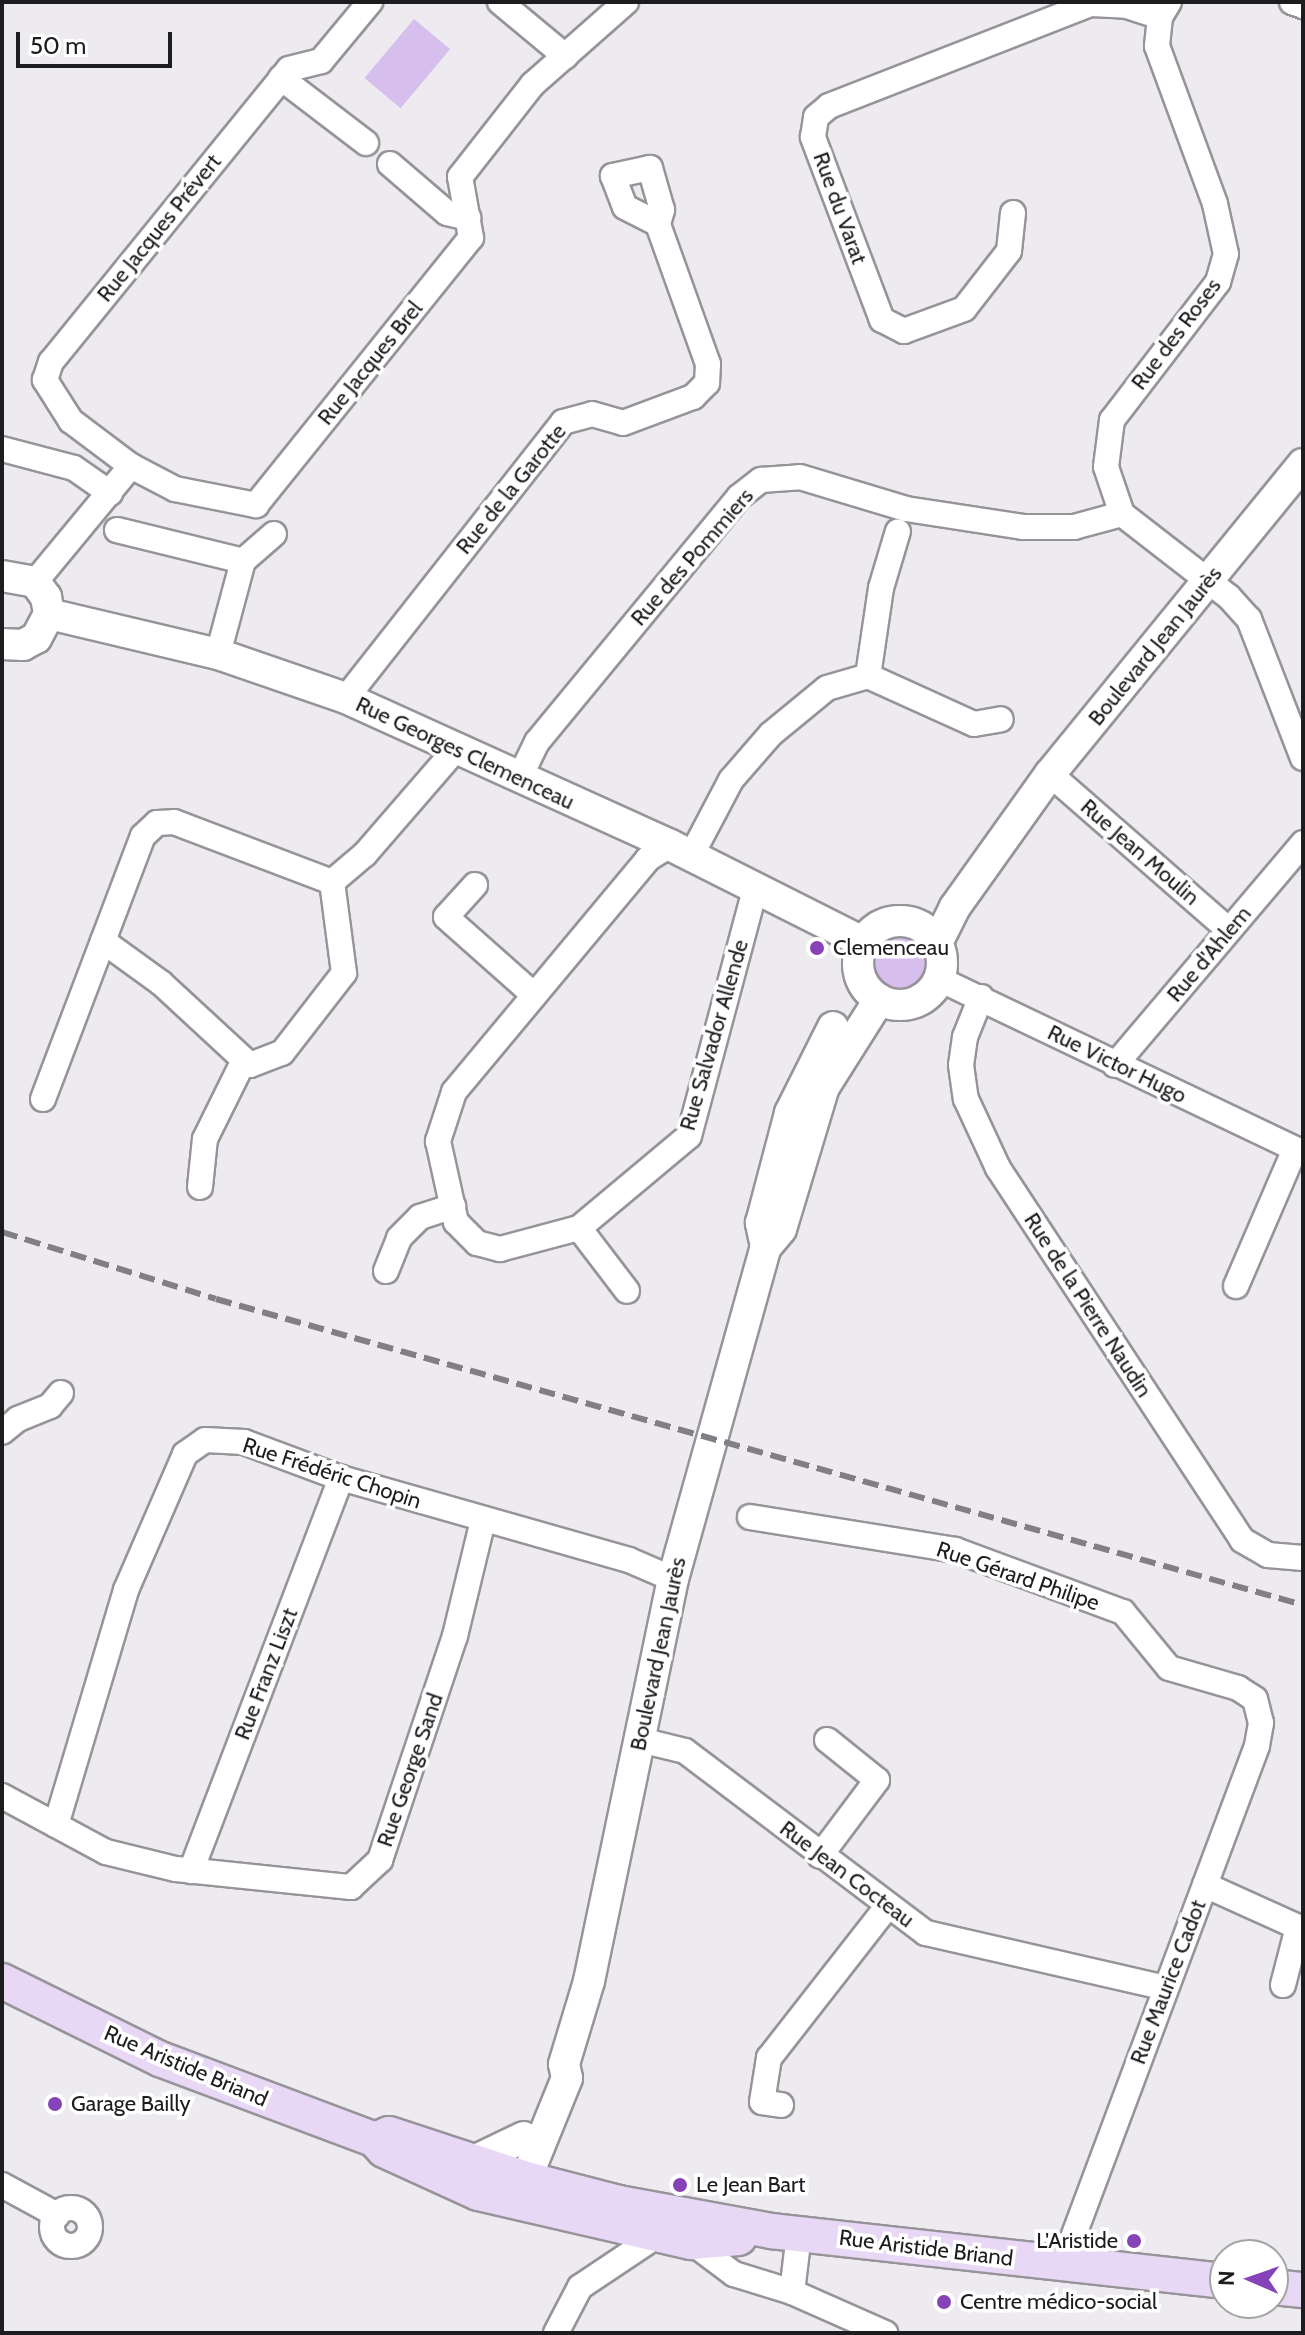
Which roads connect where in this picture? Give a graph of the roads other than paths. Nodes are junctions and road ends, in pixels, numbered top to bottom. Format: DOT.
graph roads {
  1 [pos="370,2"];
  2 [pos="500,2"];
  3 [pos="626,2"];
  4 [pos="1292,2"];
  5 [pos="1303,6"];
  6 [pos="1061,9"];
  7 [pos="1164,9"];
  8 [pos="565,56"];
  9 [pos="281,78"];
  10 [pos="366,143"];
  11 [pos="390,164"];
  12 [pos="1013,213"];
  13 [pos="468,218"];
  14 [pos="658,224"];
  15 [pos="2,449"];
  16 [pos="1303,464"];
  17 [pos="131,466"];
  18 [pos="110,493"];
  19 [pos="1122,514"];
  20 [pos="117,530"];
  21 [pos="898,531"];
  22 [pos="274,534"];
  23 [pos="243,561"];
  24 [pos="2,576"];
  25 [pos="35,582"];
  26 [pos="1207,582"];
  27 [pos="49,614"];
  28 [pos="2,644"];
  29 [pos="218,654"];
  30 [pos="868,676"];
  31 [pos="346,698"];
  32 [pos="1001,719"];
  33 [pos="455,750"];
  34 [pos="1303,758"];
  35 [pos="1050,774"];
  36 [pos="519,779"];
  37 [pos="1008,829"];
  38 [pos="1303,843"];
  39 [pos="681,850"];
  40 [pos="332,882"];
  41 [pos="475,885"];
  42 [pos="755,890"];
  43 [pos="907,922"];
  44 [pos="1229,930"];
  45 [pos="103,941"];
  46 [pos="863,942"];
  47 [pos="937,943"];
  48 [pos="939,979"];
  49 [pos="872,993"];
  50 [pos="534,995"];
  51 [pos="981,997"];
  52 [pos="244,1060"];
  53 [pos="1115,1065"];
  54 [pos="43,1099"];
  55 [pos="1299,1151"];
  56 [pos="200,1187"];
  57 [pos="453,1206"];
  58 [pos="579,1228"];
  59 [pos="386,1271"];
  60 [pos="1236,1286"];
  61 [pos="627,1291"];
  62 [pos="61,1393"];
  63 [pos="2,1432"];
  64 [pos="341,1478"];
  65 [pos="750,1517"];
  66 [pos="483,1520"];
  67 [pos="1303,1558"];
  68 [pos="673,1579"];
  69 [pos="1255,1699"];
  70 [pos="640,1740"];
  71 [pos="827,1740"];
  72 [pos="2,1796"];
  73 [pos="56,1825"];
  74 [pos="820,1856"];
  75 [pos="191,1871"];
  76 [pos="1205,1885"];
  77 [pos="887,1907"];
  78 [pos="2,1981"];
  79 [pos="1283,1985"];
  80 [pos="1166,1988"];
  81 [pos="781,2105"];
  82 [pos="536,2133"];
  83 [pos="477,2176"];
  84 [pos="526,2179"];
  85 [pos="2,2185"];
  86 [pos="587,2194"];
  87 [pos="551,2212"];
  88 [pos="616,2214"];
  89 [pos="57,2215"];
  90 [pos="785,2232"];
  91 [pos="675,2238"];
  92 [pos="1063,2264"];
  93 [pos="605,2270"];
  94 [pos="1209,2279"];
  95 [pos="792,2292"];
  96 [pos="556,2333"];
  97 [pos="885,2333"];
  1 -- 9 [label="street, Rue Jacques Prévert"];
  2 -- 8 [label="street"];
  3 -- 8 [label="street, Rue Jacques Brel"];
  4 -- 5 [label="street"];
  6 -- 7 [label="street, Rue du Varat"];
  6 -- 12 [label="street, Rue du Varat"];
  7 -- 19 [label="street, Rue des Roses"];
  8 -- 13 [label="street, Rue Jacques Brel"];
  9 -- 10 [label="street"];
  9 -- 17 [label="street, Rue Jacques Prévert"];
  11 -- 13 [label="street"];
  13 -- 17 [label="street, Rue Jacques Brel"];
  14 -- 31 [label="street, Rue de la Garotte"];
  15 -- 18 [label="street"];
  16 -- 26 [label="street, Boulevard Jean Jaurès"];
  17 -- 18 [label="street"];
  18 -- 25 [label="street"];
  19 -- 26 [label="street"];
  19 -- 36 [label="street, Rue des Pommiers"];
  20 -- 23 [label="street"];
  21 -- 30 [label="street"];
  22 -- 23 [label="street"];
  23 -- 29 [label="street"];
  24 -- 25 [label="street"];
  25 -- 27 [label="street"];
  26 -- 34 [label="street"];
  26 -- 35 [label="street, Boulevard Jean Jaurès"];
  27 -- 28 [label="street"];
  27 -- 29 [label="street, Rue Georges Clemenceau"];
  29 -- 31 [label="street, Rue Georges Clemenceau"];
  30 -- 32 [label="street"];
  30 -- 39 [label="street"];
  31 -- 33 [label="street, Rue Georges Clemenceau"];
  33 -- 36 [label="street, Rue Georges Clemenceau"];
  33 -- 40 [label="street"];
  35 -- 37 [label="street, Boulevard Jean Jaurès"];
  35 -- 44 [label="street, Rue Jean Moulin"];
  36 -- 39 [label="street, Rue Georges Clemenceau"];
  37 -- 43 [label="street, Boulevard Jean Jaurès"];
  37 -- 47 [label="street, Boulevard Jean Jaurès"];
  38 -- 44 [label="street, Rue d'Ahlem"];
  39 -- 42 [label="street, Rue Georges Clemenceau"];
  39 -- 50 [label="street, Rue Salvador Allende"];
  40 -- 45 [label="street"];
  40 -- 52 [label="street"];
  41 -- 50 [label="street"];
  42 -- 46 [label="street, Rue Georges Clemenceau"];
  42 -- 58 [label="street, Rue Salvador Allende"];
  43 -- 46 [label="street"];
  43 -- 47 [label="street"];
  44 -- 53 [label="street, Rue d'Ahlem"];
  45 -- 52 [label="street"];
  45 -- 54 [label="street"];
  46 -- 49 [label="street"];
  47 -- 48 [label="street"];
  48 -- 49 [label="street"];
  48 -- 51 [label="street, Rue Victor Hugo"];
  49 -- 68 [label="street, Boulevard Jean Jaurès"];
  50 -- 57 [label="street, Rue Salvador Allende"];
  51 -- 53 [label="street, Rue Victor Hugo"];
  51 -- 67 [label="street, Rue de la Pierre Naudin"];
  52 -- 56 [label="street"];
  53 -- 55 [label="street, Rue Victor Hugo"];
  55 -- 60 [label="street, Rue Victor Hugo"];
  57 -- 58 [label="street, Rue Salvador Allende"];
  57 -- 59 [label="street"];
  58 -- 61 [label="street"];
  62 -- 63 [label="street"];
  64 -- 66 [label="street, Rue Frédéric Chopin"];
  64 -- 73 [label="street, Rue Frédéric Chopin"];
  64 -- 75 [label="street, Rue Franz Liszt"];
  65 -- 69 [label="street, Rue Gérard Philipe"];
  66 -- 68 [label="street, Rue Frédéric Chopin"];
  66 -- 75 [label="street, Rue George Sand"];
  68 -- 70 [label="street, Boulevard Jean Jaurès"];
  69 -- 76 [label="street, Rue Maurice Cadot"];
  70 -- 74 [label="street, Rue Jean Cocteau"];
  70 -- 82 [label="street, Boulevard Jean Jaurès"];
  71 -- 74 [label="street"];
  72 -- 73 [label="street, Rue George Sand"];
  73 -- 75 [label="street, Rue George Sand"];
  74 -- 77 [label="street, Rue Jean Cocteau"];
  76 -- 79 [label="street"];
  76 -- 80 [label="street, Rue Maurice Cadot"];
  77 -- 80 [label="street, Rue Jean Cocteau"];
  77 -- 81 [label="street"];
  78 -- 83 [label="main road, Rue Aristide Briand"];
  80 -- 92 [label="street, Rue Maurice Cadot"];
  82 -- 83 [label="street"];
  82 -- 84 [label="street"];
  82 -- 86 [label="street"];
  83 -- 84 [label="main road, Rue Aristide Briand"];
  83 -- 87 [label="main road, Rue Aristide Briand"];
  84 -- 86 [label="main road, Rue Aristide Briand"];
  84 -- 87 [label="street"];
  85 -- 89 [label="street"];
  86 -- 88 [label="main road, Rue Aristide Briand"];
  87 -- 88 [label="main road, Rue Aristide Briand"];
  88 -- 90 [label="main road, Rue Aristide Briand"];
  88 -- 91 [label="main road, Rue Aristide Briand"];
  88 -- 93 [label="street"];
  90 -- 91 [label="main road, Rue Aristide Briand"];
  90 -- 92 [label="main road, Rue Aristide Briand"];
  90 -- 95 [label="street"];
  91 -- 93 [label="street"];
  91 -- 95 [label="street"];
  92 -- 94 [label="main road, Rue Aristide Briand"];
  93 -- 96 [label="street"];
  95 -- 97 [label="street"];
}
